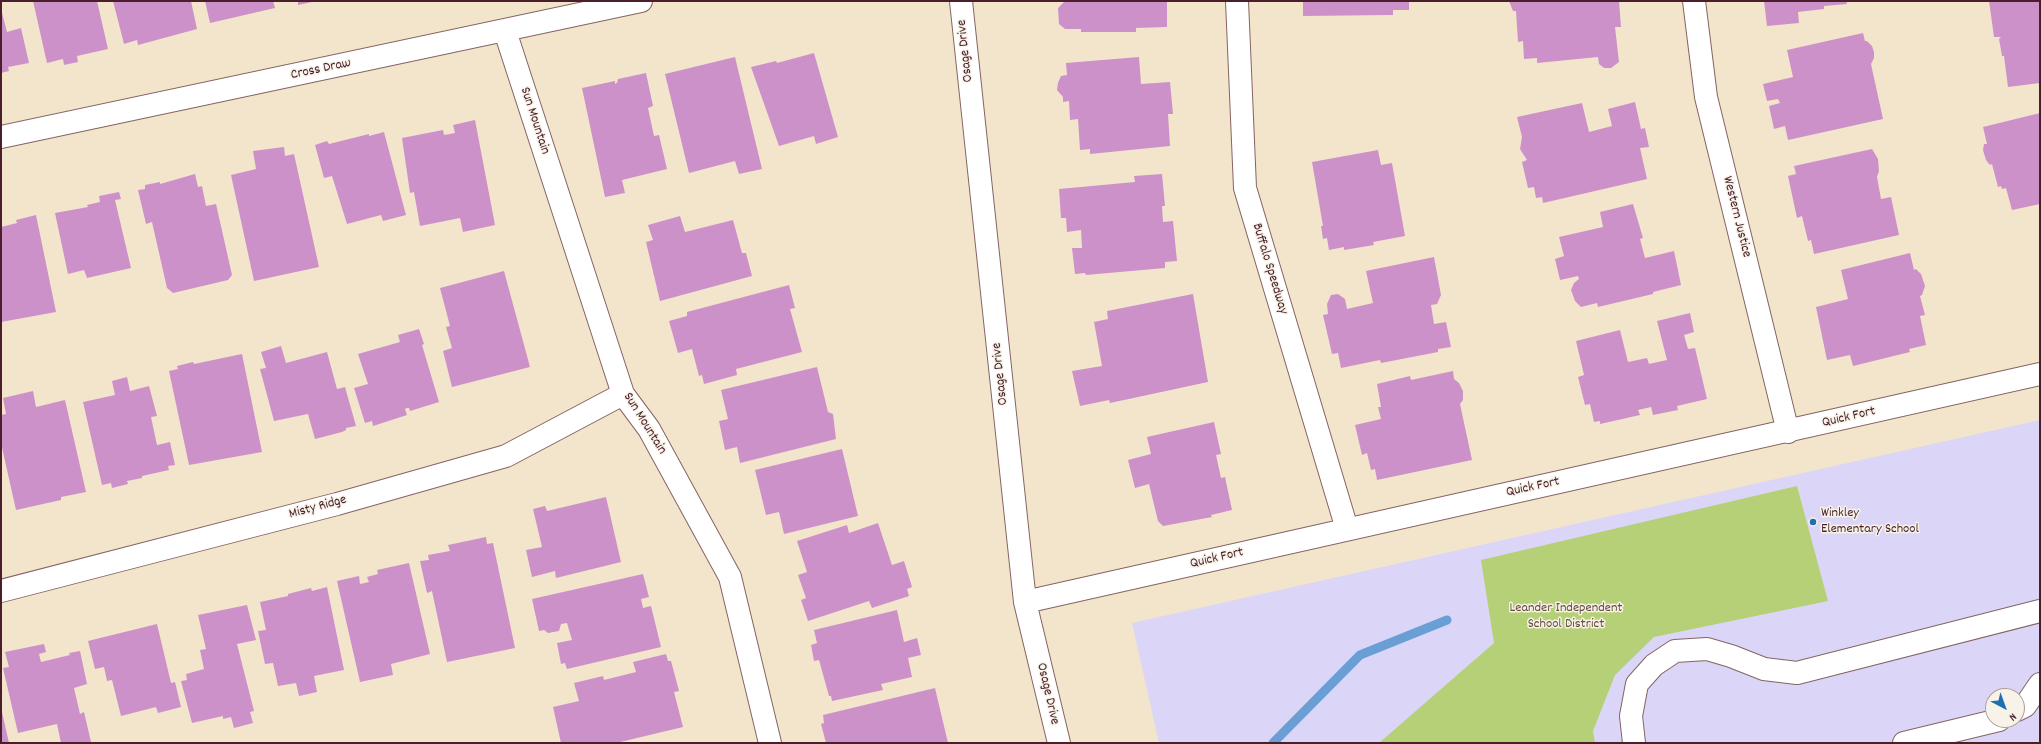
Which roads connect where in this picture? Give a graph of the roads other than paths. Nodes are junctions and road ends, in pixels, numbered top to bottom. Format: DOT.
graph roads {
  1 [pos="641,1"];
  2 [pos="961,1"];
  3 [pos="1237,1"];
  4 [pos="1694,1"];
  5 [pos="505,31"];
  6 [pos="1,137"];
  7 [pos="2040,374"];
  8 [pos="623,394"];
  9 [pos="1788,432"];
  10 [pos="1347,529"];
  11 [pos="1,591"];
  12 [pos="1026,602"];
  13 [pos="2040,611"];
  14 [pos="2040,684"];
  15 [pos="2025,706"];
  16 [pos="1985,723"];
  17 [pos="770,743"];
  18 [pos="1059,743"];
  19 [pos="1634,743"];
  20 [pos="1904,743"];
  1 -- 5 [label="street, Cross Draw"];
  2 -- 12 [label="street, Osage Drive"];
  3 -- 10 [label="street, Buffalo Speedway"];
  4 -- 9 [label="street, Western Justice"];
  5 -- 6 [label="street, Cross Draw"];
  5 -- 8 [label="street, Sun Mountain"];
  7 -- 9 [label="street, Quick Fort"];
  8 -- 11 [label="street, Misty Ridge"];
  8 -- 17 [label="street, Sun Mountain"];
  9 -- 10 [label="street, Quick Fort"];
  10 -- 12 [label="street, Quick Fort"];
  12 -- 18 [label="street, Osage Drive"];
  13 -- 19 [label="street"];
  14 -- 15 [label="street"];
  16 -- 20 [label="street"];
}
